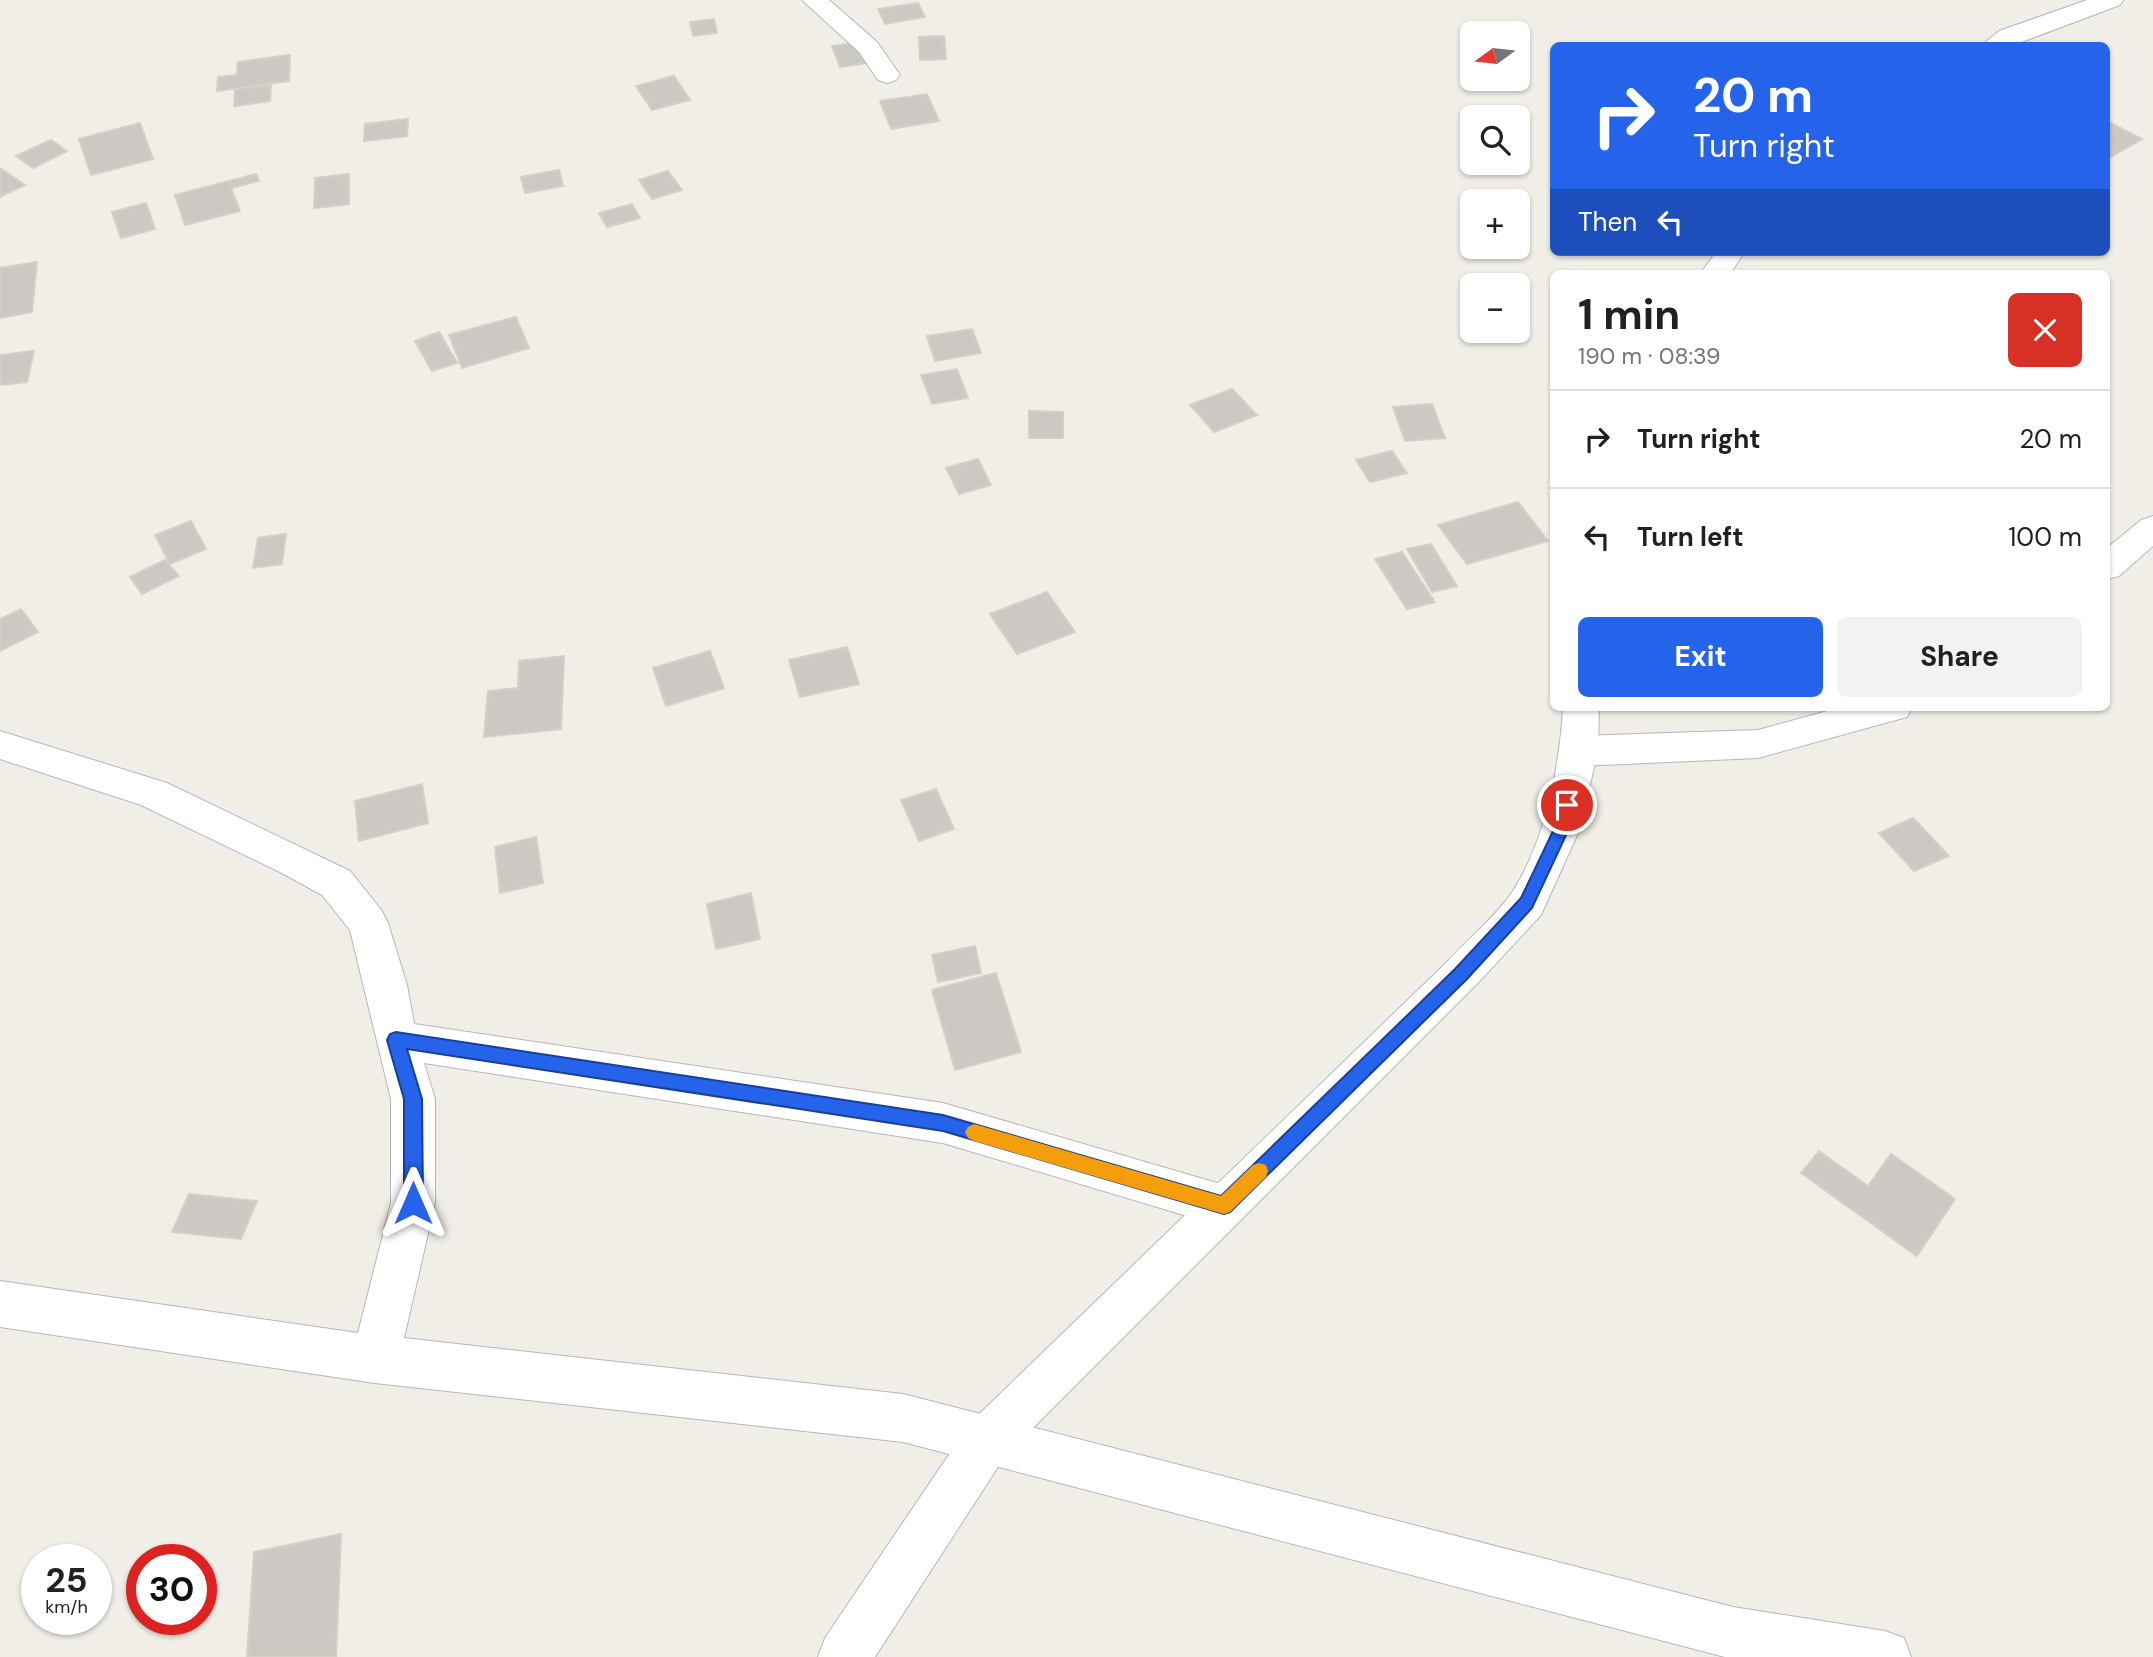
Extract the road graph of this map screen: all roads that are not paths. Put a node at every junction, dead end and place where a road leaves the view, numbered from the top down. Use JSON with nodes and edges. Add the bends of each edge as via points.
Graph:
{"nodes":[{"id":1,"x":814,"y":0,"type":"edge"},
{"id":2,"x":2111,"y":0,"type":"edge"},
{"id":3,"x":1999,"y":42,"type":"edge"},
{"id":4,"x":887,"y":75,"type":"dead end"},
{"id":5,"x":2153,"y":528,"type":"edge"},
{"id":6,"x":2110,"y":565,"type":"edge"},
{"id":7,"x":1581,"y":711,"type":"edge"},
{"id":8,"x":1879,"y":711,"type":"edge"},
{"id":9,"x":0,"y":745,"type":"edge"},
{"id":10,"x":1579,"y":751,"type":"junction"},
{"id":11,"x":396,"y":1040,"type":"junction"},
{"id":12,"x":1224,"y":1206,"type":"junction"},
{"id":13,"x":0,"y":1304,"type":"edge"},
{"id":14,"x":375,"y":1359,"type":"junction"},
{"id":15,"x":988,"y":1439,"type":"junction"},
{"id":16,"x":1805,"y":1651,"type":"edge"},
{"id":17,"x":844,"y":1657,"type":"edge"},
{"id":18,"x":1885,"y":1657,"type":"edge"}],
"edges":[{"from":1,"to":4,"type":"street","via":[[868,47]]},
{"from":2,"to":3,"type":"street"},
{"from":5,"to":6,"type":"street"},
{"from":7,"to":10,"type":"street"},
{"from":8,"to":10,"type":"street","via":[[1758,744]]},
{"from":9,"to":11,"type":"street","via":[[154,794],[336,883],[368,923]]},
{"from":10,"to":12,"type":"street","via":[[1560,831],[1527,903],[1461,974]]},
{"from":11,"to":12,"type":"street","via":[[943,1123]]},
{"from":11,"to":14,"type":"street","via":[[413,1099],[413,1203]]},
{"from":12,"to":15,"type":"street"},
{"from":13,"to":14,"type":"street"},
{"from":14,"to":15,"type":"street","via":[[903,1418]]},
{"from":15,"to":16,"type":"street"},
{"from":15,"to":17,"type":"street"},
{"from":16,"to":18,"type":"street"}]}
